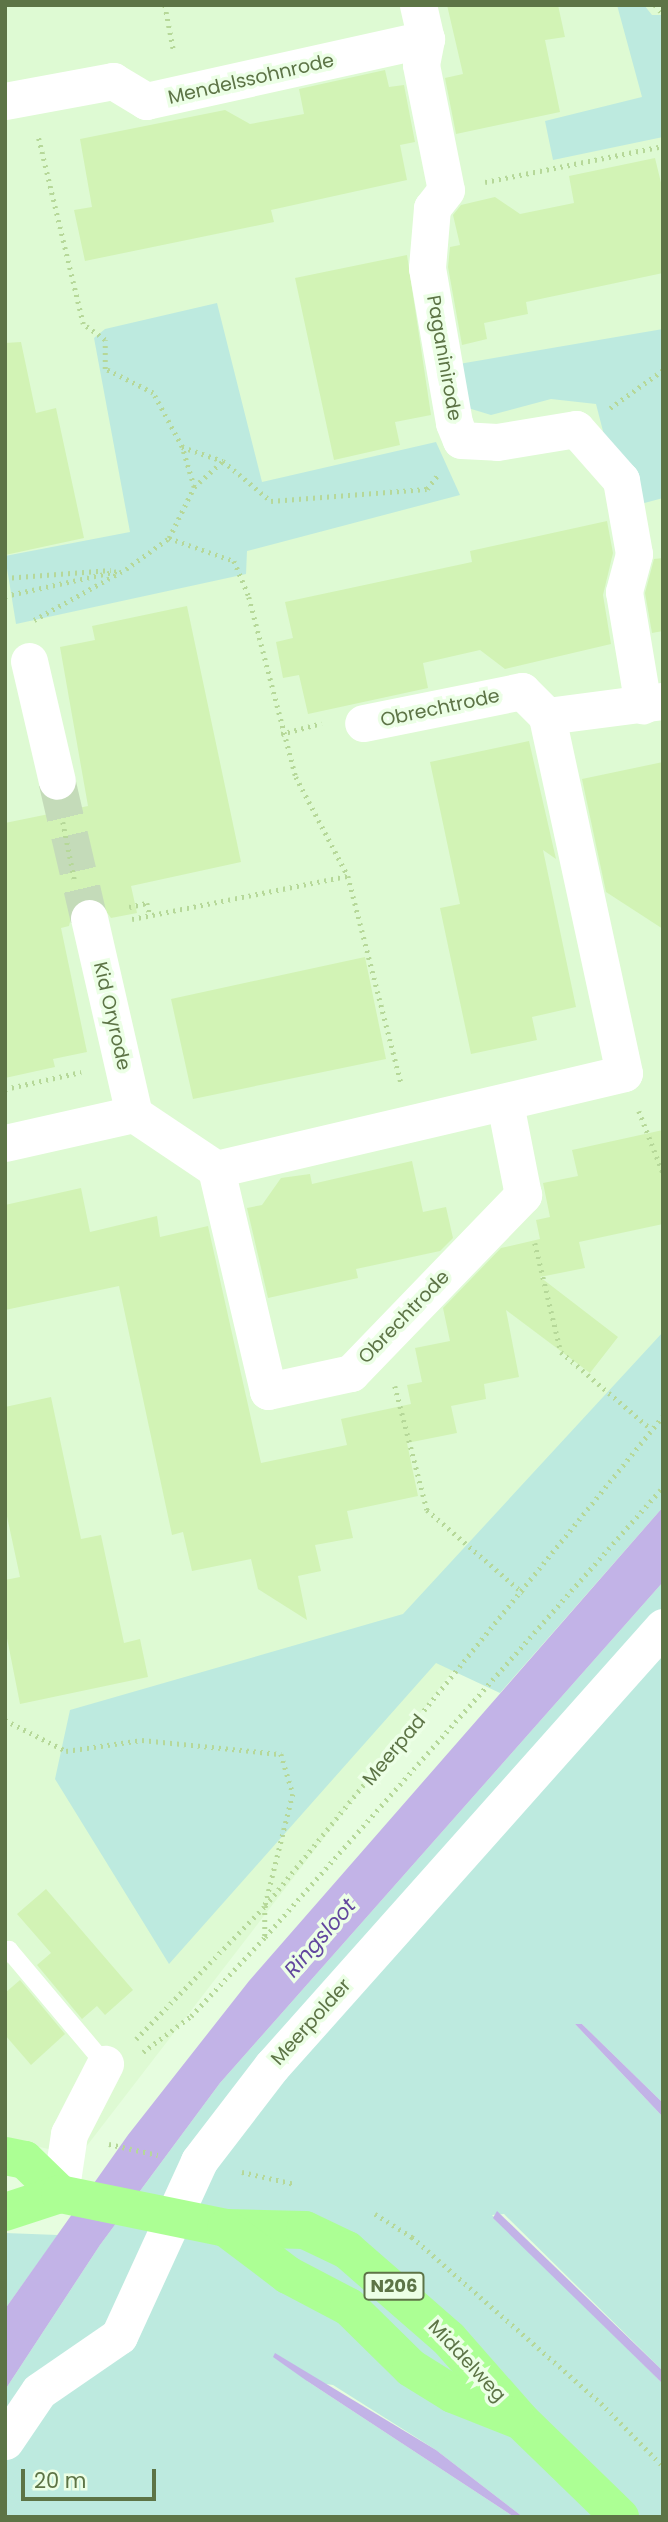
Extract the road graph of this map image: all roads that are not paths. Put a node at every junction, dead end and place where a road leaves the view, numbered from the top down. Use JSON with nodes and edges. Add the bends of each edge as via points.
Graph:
{"nodes":[{"id":1,"x":422,"y":22,"type":"edge"},
{"id":2,"x":17,"y":99,"type":"edge"},
{"id":3,"x":29,"y":661,"type":"road end"},
{"id":4,"x":653,"y":703,"type":"edge"},
{"id":5,"x":547,"y":716,"type":"junction"},
{"id":6,"x":363,"y":723,"type":"dead end"},
{"id":7,"x":57,"y":781,"type":"tunnel mouth"},
{"id":8,"x":90,"y":923,"type":"tunnel mouth"},
{"id":9,"x":505,"y":1103,"type":"junction"},
{"id":10,"x":134,"y":1114,"type":"junction"},
{"id":11,"x":5,"y":1143,"type":"edge"},
{"id":12,"x":216,"y":1169,"type":"junction"},
{"id":13,"x":663,"y":1627,"type":"edge"},
{"id":14,"x":5,"y":1954,"type":"edge"},
{"id":15,"x":118,"y":2062,"type":"joint"},
{"id":16,"x":5,"y":2156,"type":"edge"},
{"id":17,"x":67,"y":2195,"type":"junction"},
{"id":18,"x":5,"y":2212,"type":"edge"},
{"id":19,"x":175,"y":2220,"type":"junction"},
{"id":20,"x":5,"y":2441,"type":"edge"},
{"id":21,"x":620,"y":2517,"type":"edge"}],
"edges":[{"from":1,"to":2,"type":"street","name":"Mendelssohnrode","via":[[146,101],[113,81]]},
{"from":1,"to":4,"type":"street","name":"Paganinirode","via":[[421,65],[446,190],[432,208],[427,268],[461,440],[497,442],[576,429],[621,480],[634,554],[624,592]]},
{"from":3,"to":7,"type":"street"},
{"from":4,"to":5,"type":"street"},
{"from":5,"to":6,"type":"street","name":"Obrechtrode","via":[[522,691]]},
{"from":5,"to":9,"type":"street","via":[[624,1073]]},
{"from":8,"to":10,"type":"street","name":"Kid Oryrode"},
{"from":9,"to":12,"type":"street"},
{"from":9,"to":12,"type":"street","name":"Obrechtrode","via":[[523,1195],[351,1373],[268,1391]]},
{"from":10,"to":11,"type":"street"},
{"from":10,"to":12,"type":"street"},
{"from":13,"to":19,"type":"street","name":"Meerpolder","via":[[272,2066],[199,2161]]},
{"from":14,"to":15,"type":"lane","via":[[9,1950]]},
{"from":15,"to":17,"type":"street","via":[[69,2134]]},
{"from":16,"to":17,"type":"main road","via":[[25,2160]]},
{"from":17,"to":18,"type":"main road"},
{"from":17,"to":19,"type":"main road","number":"N206"},
{"from":19,"to":20,"type":"street","name":"Meerpolder","via":[[120,2336],[39,2391]]},
{"from":19,"to":21,"type":"main road","name":"Middelweg","number":"N206","via":[[226,2228],[288,2275],[349,2307],[411,2368],[453,2394],[521,2420]]}]}
